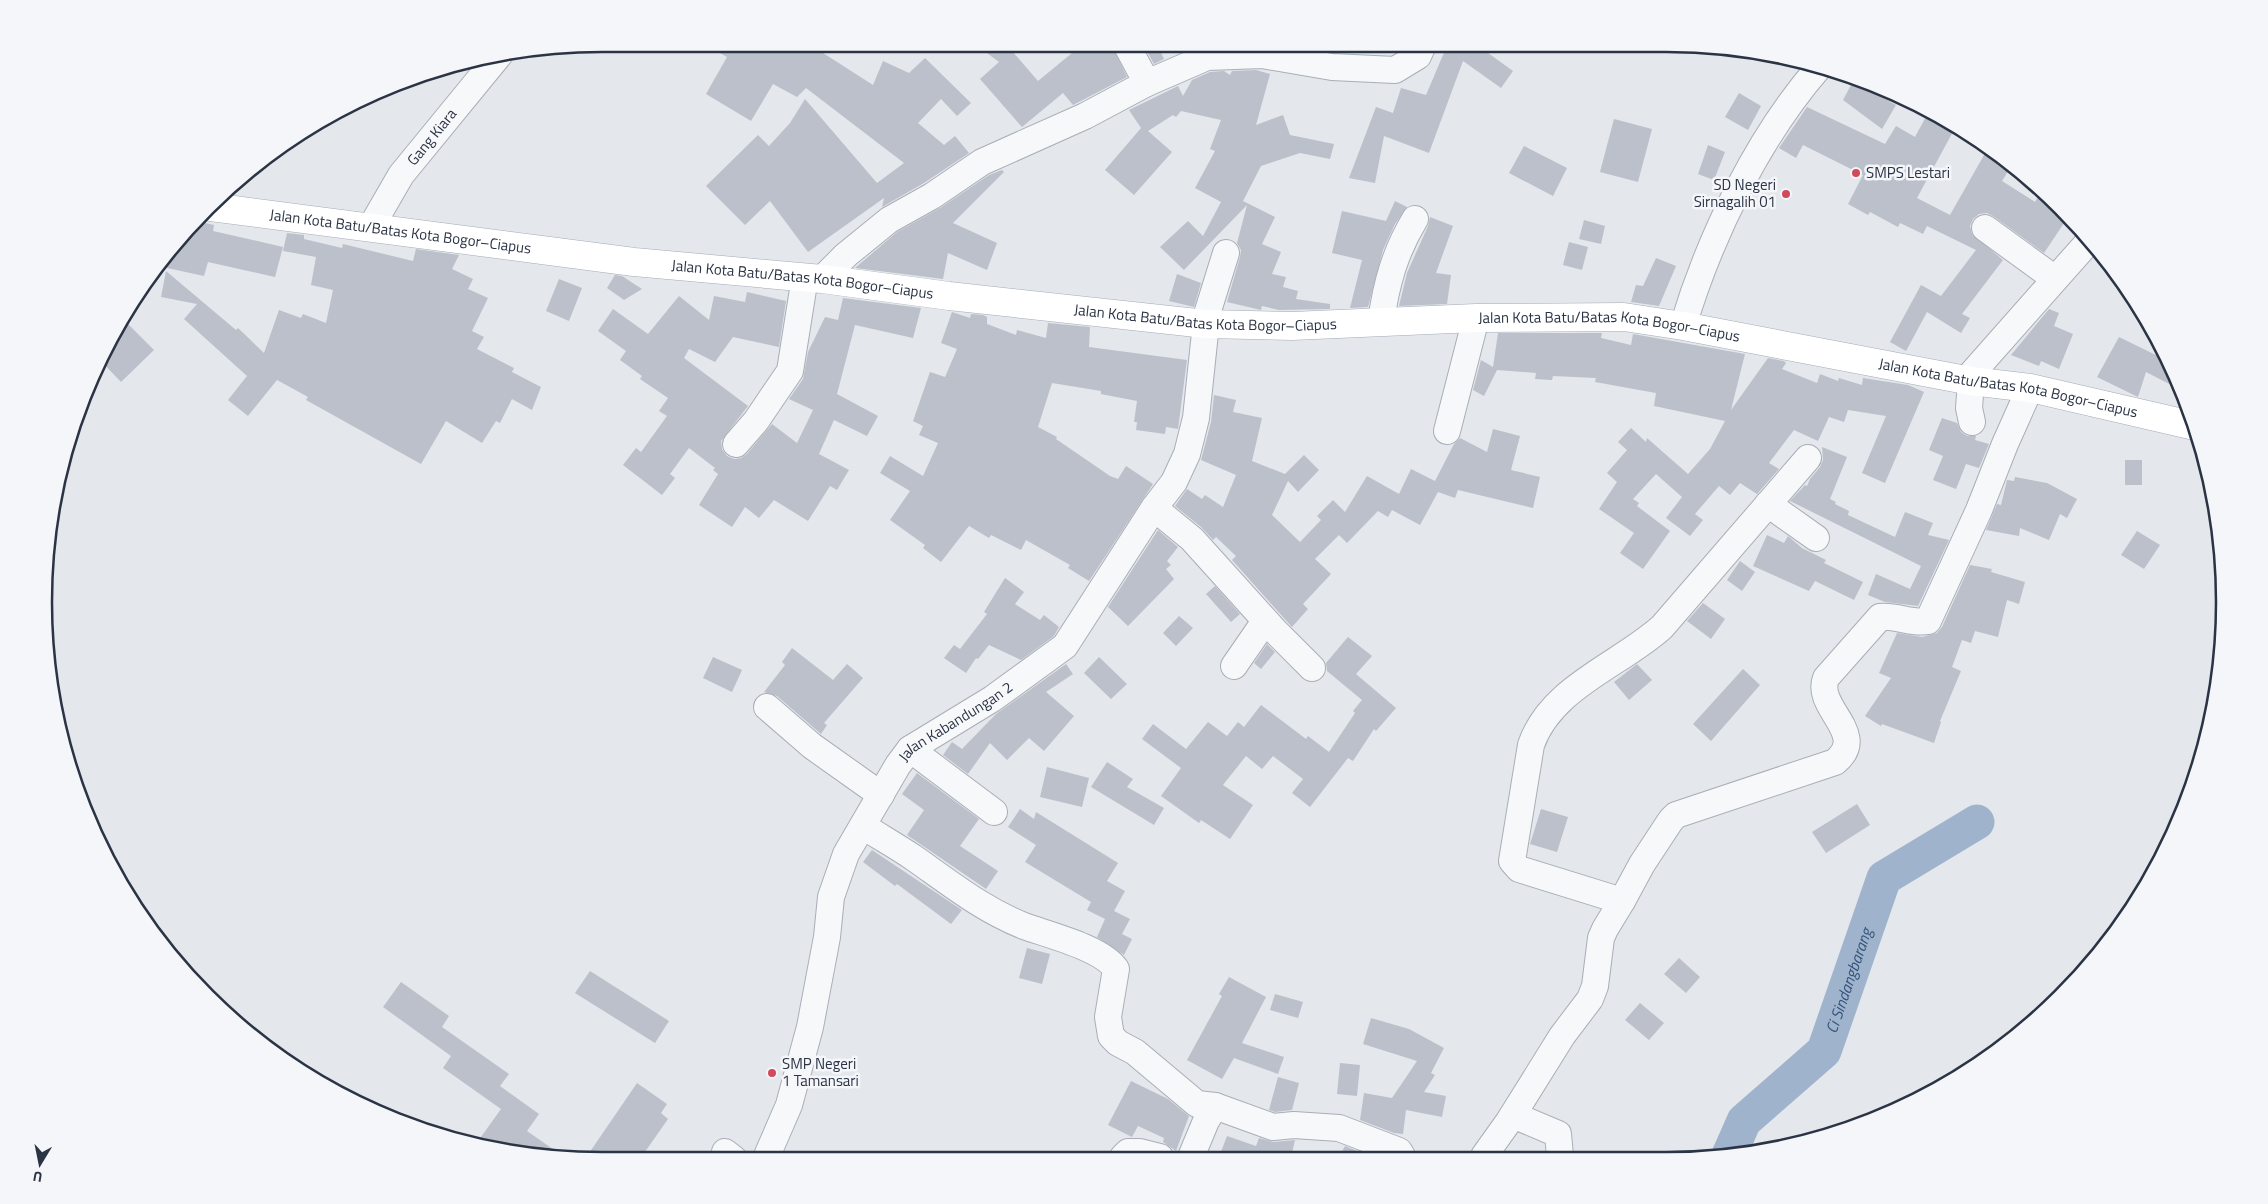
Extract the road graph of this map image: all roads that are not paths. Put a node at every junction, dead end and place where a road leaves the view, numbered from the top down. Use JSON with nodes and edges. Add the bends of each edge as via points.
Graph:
{"nodes":[{"id":1,"x":1130,"y":52,"type":"edge"},
{"id":2,"x":1420,"y":52,"type":"edge"},
{"id":3,"x":492,"y":64,"type":"edge"},
{"id":4,"x":1814,"y":73,"type":"edge"},
{"id":5,"x":1147,"y":83,"type":"junction"},
{"id":6,"x":219,"y":208,"type":"edge"},
{"id":7,"x":1415,"y":219,"type":"dead end"},
{"id":8,"x":371,"y":226,"type":"junction"},
{"id":9,"x":1985,"y":228,"type":"dead end"},
{"id":10,"x":2084,"y":246,"type":"edge"},
{"id":11,"x":1226,"y":253,"type":"dead end"},
{"id":12,"x":814,"y":278,"type":"junction"},
{"id":13,"x":2055,"y":279,"type":"junction"},
{"id":14,"x":1476,"y":318,"type":"junction"},
{"id":15,"x":1381,"y":322,"type":"junction"},
{"id":16,"x":1206,"y":324,"type":"junction"},
{"id":17,"x":1683,"y":326,"type":"junction"},
{"id":18,"x":1969,"y":381,"type":"junction"},
{"id":19,"x":2030,"y":388,"type":"junction"},
{"id":20,"x":1972,"y":422,"type":"dead end"},
{"id":21,"x":2186,"y":424,"type":"edge"},
{"id":22,"x":1447,"y":432,"type":"dead end"},
{"id":23,"x":736,"y":444,"type":"dead end"},
{"id":24,"x":1808,"y":458,"type":"dead end"},
{"id":25,"x":1768,"y":504,"type":"junction"},
{"id":26,"x":1154,"y":508,"type":"junction"},
{"id":27,"x":1816,"y":538,"type":"dead end"},
{"id":28,"x":1265,"y":620,"type":"junction"},
{"id":29,"x":1234,"y":666,"type":"dead end"},
{"id":30,"x":1312,"y":668,"type":"dead end"},
{"id":31,"x":767,"y":707,"type":"dead end"},
{"id":32,"x":910,"y":749,"type":"junction"},
{"id":33,"x":881,"y":795,"type":"junction"},
{"id":34,"x":994,"y":812,"type":"dead end"},
{"id":35,"x":863,"y":826,"type":"junction"},
{"id":36,"x":1622,"y":901,"type":"junction"},
{"id":37,"x":1216,"y":1106,"type":"junction"},
{"id":38,"x":1513,"y":1115,"type":"junction"},
{"id":39,"x":769,"y":1152,"type":"edge"},
{"id":40,"x":1193,"y":1152,"type":"edge"},
{"id":41,"x":1400,"y":1152,"type":"edge"},
{"id":42,"x":1487,"y":1152,"type":"edge"},
{"id":43,"x":1560,"y":1152,"type":"edge"}],
"edges":[{"from":1,"to":5,"type":"street"},
{"from":2,"to":5,"type":"street","via":[[1395,70],[1332,67],[1262,55],[1207,57]]},
{"from":3,"to":8,"type":"street","name":"Gang Kiara","via":[[401,175]]},
{"from":4,"to":17,"type":"street","via":[[1796,93],[1749,170],[1716,236]]},
{"from":5,"to":12,"type":"street","via":[[1085,116],[982,162],[889,220]]},
{"from":6,"to":8,"type":"main road","name":"Jalan Kota Batu/Batas Kota Bogor–Ciapus"},
{"from":7,"to":15,"type":"street","via":[[1394,258]]},
{"from":8,"to":12,"type":"main road","name":"Jalan Kota Batu/Batas Kota Bogor–Ciapus","via":[[634,262]]},
{"from":9,"to":13,"type":"street"},
{"from":10,"to":13,"type":"street"},
{"from":11,"to":16,"type":"street","name":"Jalan Kabandungan 2"},
{"from":12,"to":16,"type":"main road","name":"Jalan Kota Batu/Batas Kota Bogor–Ciapus"},
{"from":12,"to":23,"type":"street","via":[[790,371]]},
{"from":13,"to":18,"type":"street"},
{"from":14,"to":15,"type":"main road","name":"Jalan Kota Batu/Batas Kota Bogor–Ciapus"},
{"from":14,"to":17,"type":"main road","name":"Jalan Kota Batu/Batas Kota Bogor–Ciapus","via":[[1624,318]]},
{"from":14,"to":22,"type":"street"},
{"from":15,"to":16,"type":"main road","name":"Jalan Kota Batu/Batas Kota Bogor–Ciapus","via":[[1292,326]]},
{"from":16,"to":26,"type":"street","name":"Jalan Kabandungan 2","via":[[1196,418],[1187,454],[1174,482]]},
{"from":17,"to":18,"type":"main road","name":"Jalan Kota Batu/Batas Kota Bogor–Ciapus"},
{"from":18,"to":19,"type":"main road","name":"Jalan Kota Batu/Batas Kota Bogor–Ciapus"},
{"from":18,"to":20,"type":"street"},
{"from":19,"to":21,"type":"main road","name":"Jalan Kota Batu/Batas Kota Bogor–Ciapus"},
{"from":19,"to":36,"type":"street","via":[[1928,621],[1880,618],[1826,678],[1824,694],[1847,735],[1841,757],[1835,762],[1676,815],[1642,864]]},
{"from":24,"to":25,"type":"street"},
{"from":25,"to":27,"type":"street"},
{"from":25,"to":36,"type":"street","via":[[1662,627],[1564,697],[1534,735],[1512,861],[1519,869]]},
{"from":26,"to":28,"type":"street","via":[[1192,539]]},
{"from":26,"to":32,"type":"street","name":"Jalan Kabandungan 2","via":[[1065,646],[992,699]]},
{"from":28,"to":29,"type":"street"},
{"from":28,"to":30,"type":"street"},
{"from":31,"to":33,"type":"street","via":[[812,746]]},
{"from":32,"to":33,"type":"street","name":"Jalan Kabandungan 2"},
{"from":32,"to":34,"type":"street"},
{"from":33,"to":35,"type":"street","name":"Jalan Kabandungan 2"},
{"from":35,"to":37,"type":"street","via":[[978,904],[1112,963],[1116,969],[1108,1017],[1111,1036],[1197,1104]]},
{"from":35,"to":39,"type":"street","name":"Jalan Kabandungan 2","via":[[846,854],[831,897],[810,1026],[789,1105]]},
{"from":36,"to":38,"type":"street","via":[[1601,938],[1595,986],[1590,999],[1562,1036]]},
{"from":37,"to":40,"type":"street"},
{"from":37,"to":41,"type":"street","via":[[1273,1127],[1339,1128]]},
{"from":38,"to":42,"type":"street"},
{"from":38,"to":43,"type":"street","via":[[1558,1134]]}]}
